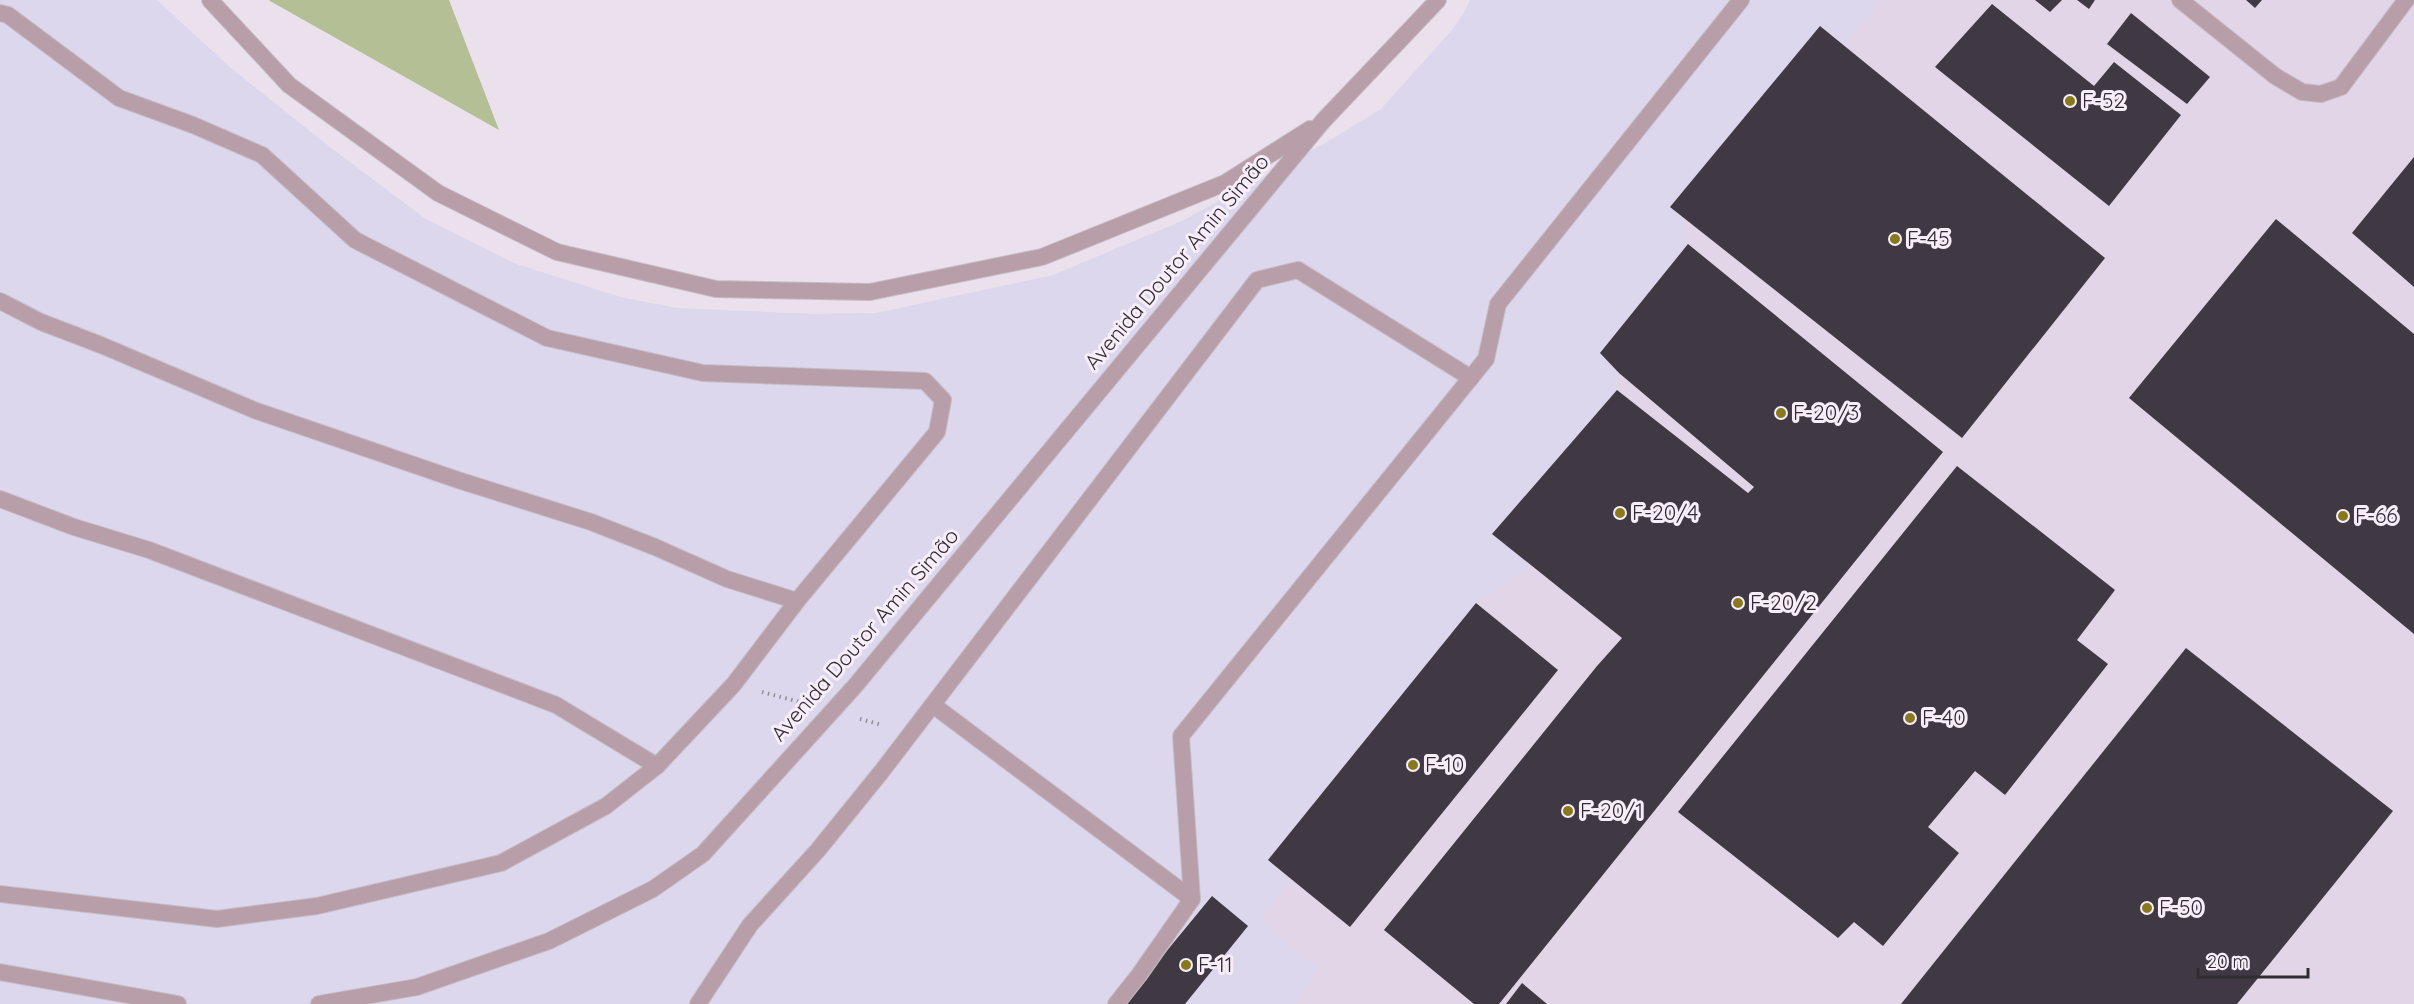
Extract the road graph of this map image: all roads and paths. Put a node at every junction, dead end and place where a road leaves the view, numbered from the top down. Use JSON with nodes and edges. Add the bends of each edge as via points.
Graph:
{"nodes":[{"id":1,"x":210,"y":0,"type":"edge"},
{"id":2,"x":1438,"y":0,"type":"edge"},
{"id":3,"x":1741,"y":0,"type":"edge"},
{"id":4,"x":2180,"y":0,"type":"edge"},
{"id":5,"x":2406,"y":0,"type":"edge"},
{"id":6,"x":0,"y":13,"type":"edge"},
{"id":7,"x":1323,"y":121,"type":"junction"},
{"id":8,"x":0,"y":301,"type":"edge"},
{"id":9,"x":1471,"y":378,"type":"junction"},
{"id":10,"x":0,"y":499,"type":"edge"},
{"id":11,"x":797,"y":601,"type":"junction"},
{"id":12,"x":933,"y":705,"type":"junction"},
{"id":13,"x":657,"y":766,"type":"junction"},
{"id":14,"x":0,"y":894,"type":"edge"},
{"id":15,"x":1192,"y":899,"type":"junction"},
{"id":16,"x":0,"y":972,"type":"edge"},
{"id":17,"x":151,"y":1002,"type":"edge"},
{"id":18,"x":178,"y":1004,"type":"edge"},
{"id":19,"x":319,"y":1004,"type":"edge"},
{"id":20,"x":698,"y":1004,"type":"edge"},
{"id":21,"x":1116,"y":1004,"type":"edge"}],
"edges":[{"from":1,"to":7,"type":"street","name":"Avenida Doutor Amin Simão","via":[[289,85],[438,193],[557,252],[716,289],[870,292],[1042,257],[1225,183]]},
{"from":2,"to":7,"type":"street","name":"Avenida Doutor Amin Simão"},
{"from":3,"to":9,"type":"street","via":[[1498,304],[1486,359]]},
{"from":4,"to":5,"type":"street","via":[[2275,76],[2302,92],[2321,94],[2341,87]]},
{"from":6,"to":11,"type":"street","via":[[55,48],[119,98],[262,155],[356,240],[547,338],[703,373],[925,381],[942,400],[937,432]]},
{"from":7,"to":19,"type":"street","name":"Avenida Doutor Amin Simão","via":[[855,686],[703,854],[652,889],[549,941],[417,987]]},
{"from":8,"to":11,"type":"street","via":[[41,322],[254,410],[591,522],[728,579]]},
{"from":9,"to":12,"type":"street","via":[[1298,270],[1257,280]]},
{"from":9,"to":15,"type":"street","via":[[1181,736]]},
{"from":10,"to":13,"type":"street","via":[[149,550],[556,705]]},
{"from":11,"to":13,"type":"street","via":[[734,684]]},
{"from":12,"to":15,"type":"street"},
{"from":12,"to":20,"type":"street","via":[[819,850],[750,925]]},
{"from":13,"to":14,"type":"street","via":[[606,806],[501,863],[317,906],[217,919]]},
{"from":15,"to":21,"type":"street"},
{"from":16,"to":17,"type":"street"},
{"from":17,"to":18,"type":"street"}]}
